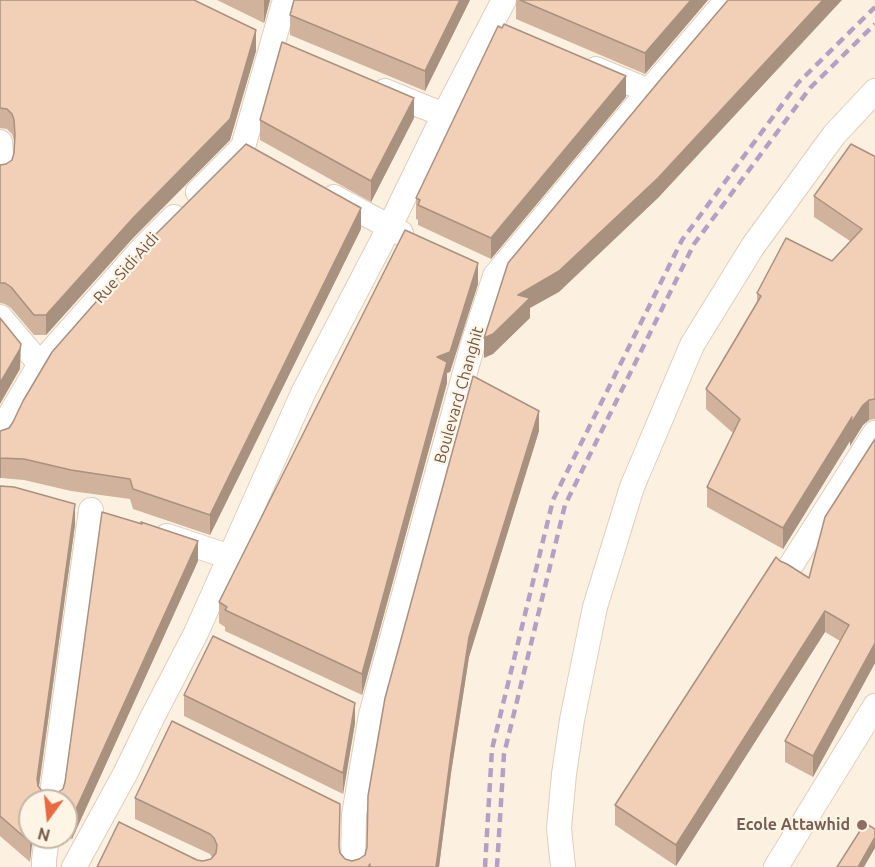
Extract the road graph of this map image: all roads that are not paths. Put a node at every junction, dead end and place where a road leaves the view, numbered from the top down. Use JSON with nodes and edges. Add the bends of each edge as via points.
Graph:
{"nodes":[{"id":1,"x":285,"y":0,"type":"edge"},
{"id":2,"x":504,"y":0,"type":"edge"},
{"id":3,"x":727,"y":0,"type":"edge"},
{"id":4,"x":575,"y":60,"type":"edge"},
{"id":5,"x":369,"y":84,"type":"edge"},
{"id":6,"x":649,"y":91,"type":"junction"},
{"id":7,"x":875,"y":91,"type":"edge"},
{"id":8,"x":444,"y":115,"type":"junction"},
{"id":9,"x":0,"y":142,"type":"edge"},
{"id":10,"x":0,"y":172,"type":"edge"},
{"id":11,"x":316,"y":187,"type":"edge"},
{"id":12,"x":389,"y":228,"type":"junction"},
{"id":13,"x":421,"y":242,"type":"edge"},
{"id":14,"x":0,"y":317,"type":"edge"},
{"id":15,"x":40,"y":364,"type":"junction"},
{"id":16,"x":875,"y":433,"type":"edge"},
{"id":17,"x":0,"y":437,"type":"edge"},
{"id":18,"x":91,"y":510,"type":"dead end"},
{"id":19,"x":145,"y":528,"type":"edge"},
{"id":20,"x":230,"y":557,"type":"junction"},
{"id":21,"x":788,"y":570,"type":"edge"},
{"id":22,"x":875,"y":706,"type":"edge"},
{"id":23,"x":53,"y":789,"type":"edge"},
{"id":24,"x":45,"y":849,"type":"edge"},
{"id":25,"x":44,"y":867,"type":"edge"},
{"id":26,"x":74,"y":867,"type":"edge"},
{"id":27,"x":353,"y":867,"type":"edge"},
{"id":28,"x":563,"y":867,"type":"edge"},
{"id":29,"x":776,"y":867,"type":"edge"}],
"edges":[{"from":1,"to":15,"type":"street","name":"Rue Sidi Aidi","via":[[253,153],[143,248]]},
{"from":2,"to":8,"type":"street","via":[[502,29]]},
{"from":3,"to":6,"type":"street","name":"Boulevard Changhit"},
{"from":4,"to":6,"type":"street"},
{"from":5,"to":8,"type":"street"},
{"from":6,"to":27,"type":"street","name":"Boulevard Changhit","via":[[485,271],[466,369],[361,711],[343,809]]},
{"from":7,"to":28,"type":"street","via":[[842,140],[753,246],[692,345],[632,487],[595,607],[572,720],[559,828]]},
{"from":8,"to":12,"type":"street"},
{"from":9,"to":10,"type":"street"},
{"from":11,"to":12,"type":"street"},
{"from":12,"to":13,"type":"street"},
{"from":12,"to":20,"type":"street","via":[[304,391]]},
{"from":14,"to":15,"type":"street"},
{"from":15,"to":17,"type":"street","name":"Rue Sidi Aidi"},
{"from":16,"to":21,"type":"street"},
{"from":18,"to":23,"type":"street"},
{"from":19,"to":20,"type":"street"},
{"from":20,"to":26,"type":"street","via":[[207,638],[164,721],[125,774],[112,823]]},
{"from":22,"to":29,"type":"street"},
{"from":24,"to":25,"type":"street"}]}
